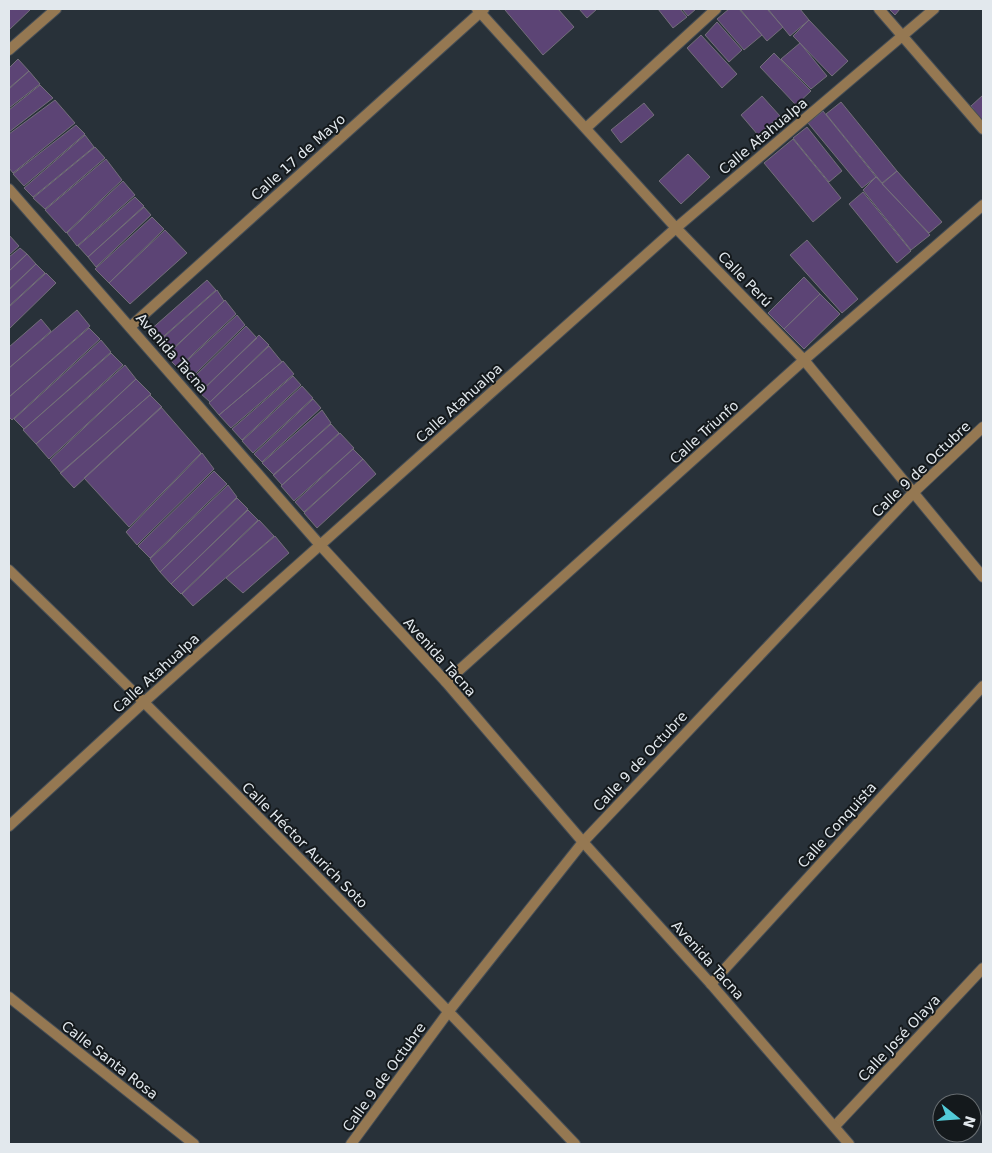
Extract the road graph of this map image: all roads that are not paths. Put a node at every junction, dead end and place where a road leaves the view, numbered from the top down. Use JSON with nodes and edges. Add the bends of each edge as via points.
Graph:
{"nodes":[{"id":1,"x":56,"y":9,"type":"edge"},
{"id":2,"x":716,"y":9,"type":"edge"},
{"id":3,"x":879,"y":9,"type":"edge"},
{"id":4,"x":934,"y":9,"type":"edge"},
{"id":5,"x":481,"y":10,"type":"edge"},
{"id":6,"x":902,"y":36,"type":"junction"},
{"id":7,"x":9,"y":50,"type":"edge"},
{"id":8,"x":586,"y":128,"type":"junction"},
{"id":9,"x":983,"y":129,"type":"edge"},
{"id":10,"x":9,"y":189,"type":"edge"},
{"id":11,"x":983,"y":205,"type":"edge"},
{"id":12,"x":676,"y":228,"type":"junction"},
{"id":13,"x":130,"y":327,"type":"junction"},
{"id":14,"x":804,"y":360,"type":"junction"},
{"id":15,"x":983,"y":427,"type":"edge"},
{"id":16,"x":914,"y":492,"type":"junction"},
{"id":17,"x":320,"y":545,"type":"junction"},
{"id":18,"x":9,"y":570,"type":"edge"},
{"id":19,"x":983,"y":576,"type":"edge"},
{"id":20,"x":446,"y":682,"type":"junction"},
{"id":21,"x":983,"y":686,"type":"edge"},
{"id":22,"x":144,"y":702,"type":"junction"},
{"id":23,"x":9,"y":826,"type":"edge"},
{"id":24,"x":583,"y":842,"type":"junction"},
{"id":25,"x":983,"y":968,"type":"edge"},
{"id":26,"x":711,"y":984,"type":"junction"},
{"id":27,"x":9,"y":997,"type":"edge"},
{"id":28,"x":449,"y":1012,"type":"junction"},
{"id":29,"x":835,"y":1126,"type":"junction"},
{"id":30,"x":194,"y":1144,"type":"edge"},
{"id":31,"x":351,"y":1144,"type":"edge"},
{"id":32,"x":575,"y":1144,"type":"edge"},
{"id":33,"x":849,"y":1144,"type":"edge"}],
"edges":[{"from":1,"to":7,"type":"street"},
{"from":2,"to":8,"type":"street"},
{"from":3,"to":6,"type":"street"},
{"from":4,"to":6,"type":"street","name":"Calle Atahualpa"},
{"from":5,"to":8,"type":"street","name":"Calle Perú"},
{"from":5,"to":13,"type":"street","name":"Calle 17 de Mayo"},
{"from":6,"to":9,"type":"street"},
{"from":6,"to":12,"type":"street","name":"Calle Atahualpa"},
{"from":8,"to":12,"type":"street","name":"Calle Perú"},
{"from":10,"to":13,"type":"street","name":"Avenida Tacna"},
{"from":11,"to":14,"type":"street","name":"Calle Triunfo"},
{"from":12,"to":14,"type":"street","name":"Calle Perú"},
{"from":12,"to":17,"type":"street","name":"Calle Atahualpa"},
{"from":13,"to":17,"type":"street","name":"Avenida Tacna"},
{"from":14,"to":16,"type":"street","name":"Calle Perú"},
{"from":14,"to":20,"type":"street","name":"Calle Triunfo"},
{"from":15,"to":16,"type":"street","name":"Calle 9 de Octubre"},
{"from":16,"to":19,"type":"street","name":"Calle Perú"},
{"from":16,"to":24,"type":"street","name":"Calle 9 de Octubre"},
{"from":17,"to":20,"type":"street","name":"Avenida Tacna"},
{"from":17,"to":22,"type":"street","name":"Calle Atahualpa"},
{"from":18,"to":22,"type":"street","name":"Calle Héctor Aurich Soto"},
{"from":20,"to":24,"type":"street","name":"Avenida Tacna"},
{"from":21,"to":26,"type":"street","name":"Calle Conquista"},
{"from":22,"to":23,"type":"street","name":"Calle Atahualpa"},
{"from":22,"to":28,"type":"street","name":"Calle Héctor Aurich Soto"},
{"from":24,"to":26,"type":"street","name":"Avenida Tacna"},
{"from":24,"to":28,"type":"street","name":"Calle 9 de Octubre"},
{"from":25,"to":29,"type":"street","name":"Calle José Olaya"},
{"from":26,"to":29,"type":"street","name":"Avenida Tacna"},
{"from":27,"to":30,"type":"street","name":"Calle Santa Rosa"},
{"from":28,"to":31,"type":"street","name":"Calle 9 de Octubre"},
{"from":28,"to":32,"type":"street","name":"Calle Héctor Aurich Soto"},
{"from":29,"to":33,"type":"street","name":"Avenida Tacna"}]}
